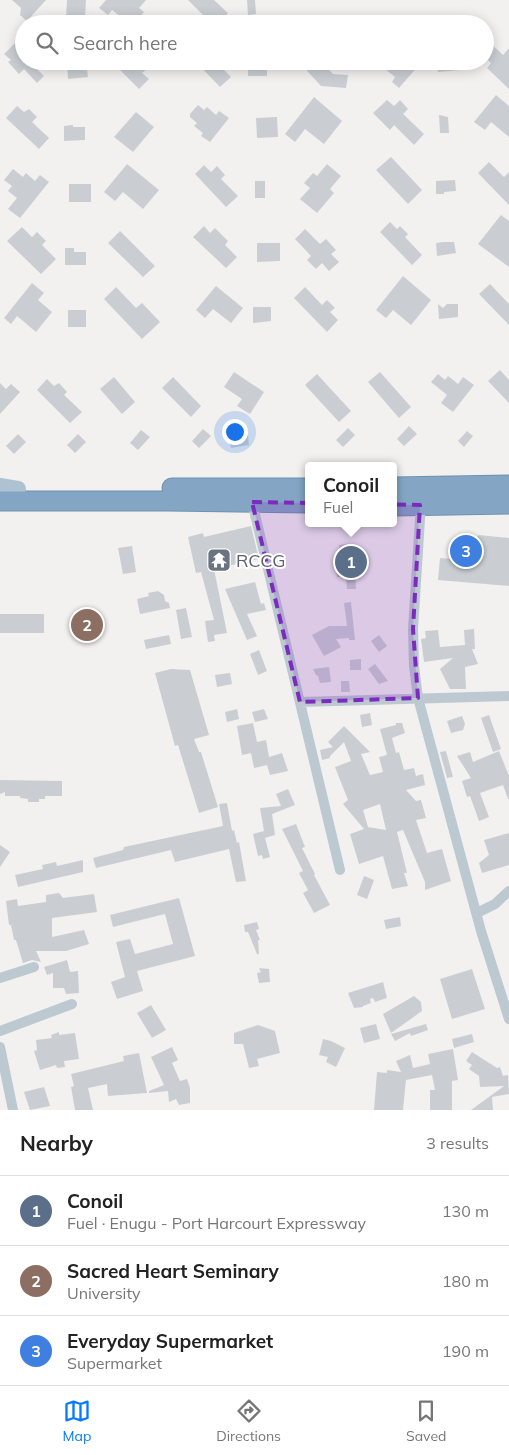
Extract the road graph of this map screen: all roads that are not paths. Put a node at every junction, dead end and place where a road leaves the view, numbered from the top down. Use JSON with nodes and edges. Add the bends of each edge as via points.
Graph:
{"nodes":[{"id":1,"x":424,"y":486,"type":"junction"},
{"id":2,"x":509,"y":486,"type":"edge"},
{"id":3,"x":397,"y":487,"type":"edge"},
{"id":4,"x":6,"y":488,"type":"edge"},
{"id":5,"x":305,"y":488,"type":"edge"},
{"id":6,"x":0,"y":501,"type":"edge"},
{"id":7,"x":252,"y":502,"type":"junction"},
{"id":8,"x":305,"y":503,"type":"edge"},
{"id":9,"x":509,"y":504,"type":"edge"},
{"id":10,"x":420,"y":505,"type":"junction"},
{"id":11,"x":397,"y":506,"type":"edge"},
{"id":12,"x":509,"y":696,"type":"edge"},
{"id":13,"x":418,"y":698,"type":"junction"},
{"id":14,"x":300,"y":702,"type":"junction"},
{"id":15,"x":340,"y":870,"type":"dead end"},
{"id":16,"x":509,"y":891,"type":"edge"},
{"id":17,"x":477,"y":913,"type":"junction"},
{"id":18,"x":34,"y":966,"type":"dead end"},
{"id":19,"x":0,"y":978,"type":"edge"},
{"id":20,"x":72,"y":1004,"type":"dead end"},
{"id":21,"x":509,"y":1016,"type":"edge"},
{"id":22,"x":0,"y":1031,"type":"edge"},
{"id":23,"x":0,"y":1047,"type":"edge"},
{"id":24,"x":13,"y":1110,"type":"edge"}],
"edges":[{"from":1,"to":2,"type":"highway"},
{"from":1,"to":3,"type":"highway"},
{"from":1,"to":10,"type":"street"},
{"from":4,"to":5,"type":"highway"},
{"from":6,"to":7,"type":"highway"},
{"from":7,"to":8,"type":"highway"},
{"from":7,"to":14,"type":"street"},
{"from":9,"to":10,"type":"highway"},
{"from":10,"to":11,"type":"highway"},
{"from":10,"to":13,"type":"street","via":[[413,637]]},
{"from":12,"to":13,"type":"street"},
{"from":13,"to":14,"type":"street"},
{"from":13,"to":17,"type":"street"},
{"from":14,"to":15,"type":"street"},
{"from":16,"to":17,"type":"street","via":[[495,904]]},
{"from":17,"to":21,"type":"street"},
{"from":18,"to":19,"type":"street"},
{"from":20,"to":22,"type":"street"},
{"from":23,"to":24,"type":"street"}]}
